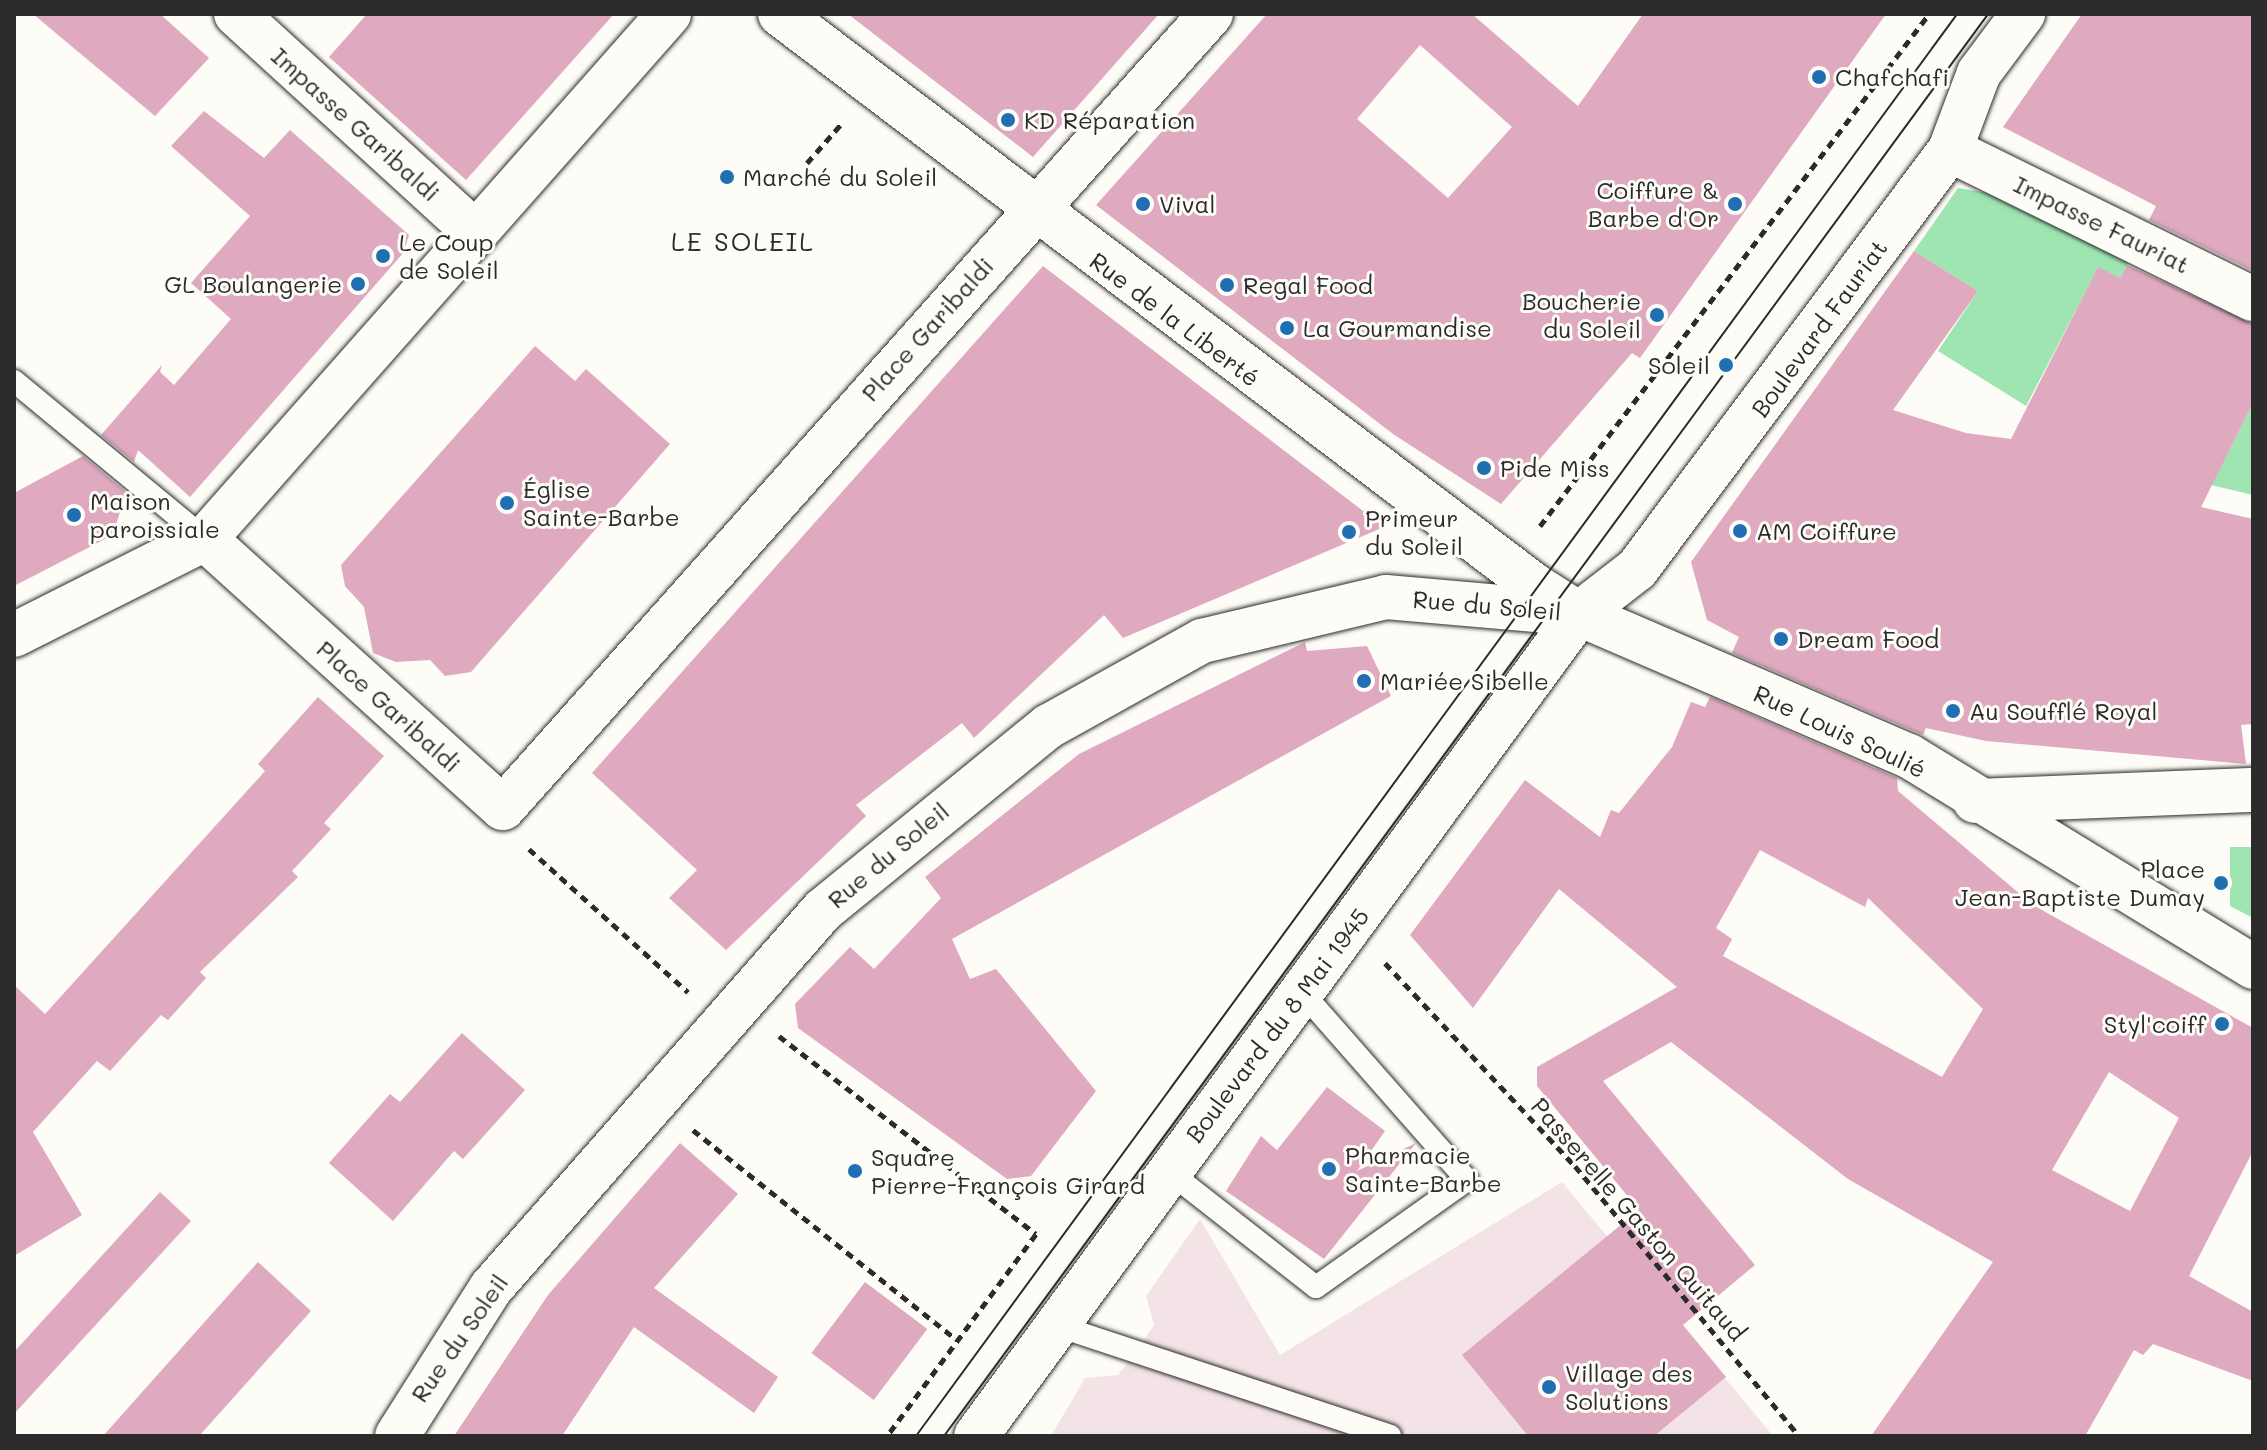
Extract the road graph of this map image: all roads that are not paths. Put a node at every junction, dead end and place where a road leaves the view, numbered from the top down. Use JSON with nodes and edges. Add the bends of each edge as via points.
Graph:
{"nodes":[{"id":1,"x":236,"y":14,"type":"edge"},
{"id":2,"x":669,"y":14,"type":"edge"},
{"id":3,"x":780,"y":14,"type":"edge"},
{"id":4,"x":1211,"y":14,"type":"edge"},
{"id":5,"x":2023,"y":14,"type":"edge"},
{"id":6,"x":1950,"y":150,"type":"junction"},
{"id":7,"x":1032,"y":211,"type":"junction"},
{"id":8,"x":476,"y":233,"type":"junction"},
{"id":9,"x":2253,"y":299,"type":"edge"},
{"id":10,"x":14,"y":381,"type":"edge"},
{"id":11,"x":205,"y":539,"type":"junction"},
{"id":12,"x":1579,"y":614,"type":"junction"},
{"id":13,"x":14,"y":635,"type":"edge"},
{"id":14,"x":2253,"y":790,"type":"edge"},
{"id":15,"x":1975,"y":801,"type":"junction"},
{"id":16,"x":2253,"y":967,"type":"edge"},
{"id":17,"x":1302,"y":992,"type":"junction"},
{"id":18,"x":1168,"y":1171,"type":"junction"},
{"id":19,"x":1055,"y":1325,"type":"junction"},
{"id":20,"x":397,"y":1436,"type":"edge"},
{"id":21,"x":976,"y":1436,"type":"edge"},
{"id":22,"x":1390,"y":1436,"type":"edge"}],
"edges":[{"from":1,"to":8,"type":"street","name":"Impasse Garibaldi"},
{"from":2,"to":8,"type":"street"},
{"from":3,"to":7,"type":"street","name":"Rue de la Liberté"},
{"from":4,"to":7,"type":"street","name":"Place Garibaldi"},
{"from":5,"to":6,"type":"street","name":"Boulevard Fauriat","via":[[1979,73]]},
{"from":6,"to":9,"type":"street","name":"Impasse Fauriat"},
{"from":6,"to":12,"type":"street","name":"Boulevard Fauriat","via":[[1666,536]]},
{"from":7,"to":11,"type":"street","name":"Place Garibaldi","via":[[503,808]]},
{"from":7,"to":12,"type":"street","name":"Rue de la Liberté","via":[[1508,567]]},
{"from":8,"to":11,"type":"street"},
{"from":10,"to":11,"type":"lane"},
{"from":11,"to":13,"type":"street"},
{"from":12,"to":15,"type":"street","name":"Rue Louis Soulié","via":[[1909,756]]},
{"from":12,"to":17,"type":"street","name":"Boulevard du 8 Mai 1945"},
{"from":12,"to":20,"type":"street","name":"Rue du Soleil","via":[[1386,597],[1202,641],[1037,735],[823,910],[491,1288]]},
{"from":14,"to":15,"type":"street"},
{"from":15,"to":16,"type":"street","name":"Rue Louis Soulié"},
{"from":17,"to":18,"type":"street","name":"Boulevard du 8 Mai 1945"},
{"from":17,"to":18,"type":"lane","via":[[1467,1180],[1316,1287]]},
{"from":18,"to":19,"type":"street","name":"Boulevard du 8 Mai 1945"},
{"from":19,"to":21,"type":"street","name":"Boulevard du 8 Mai 1945"},
{"from":19,"to":22,"type":"lane"}]}
